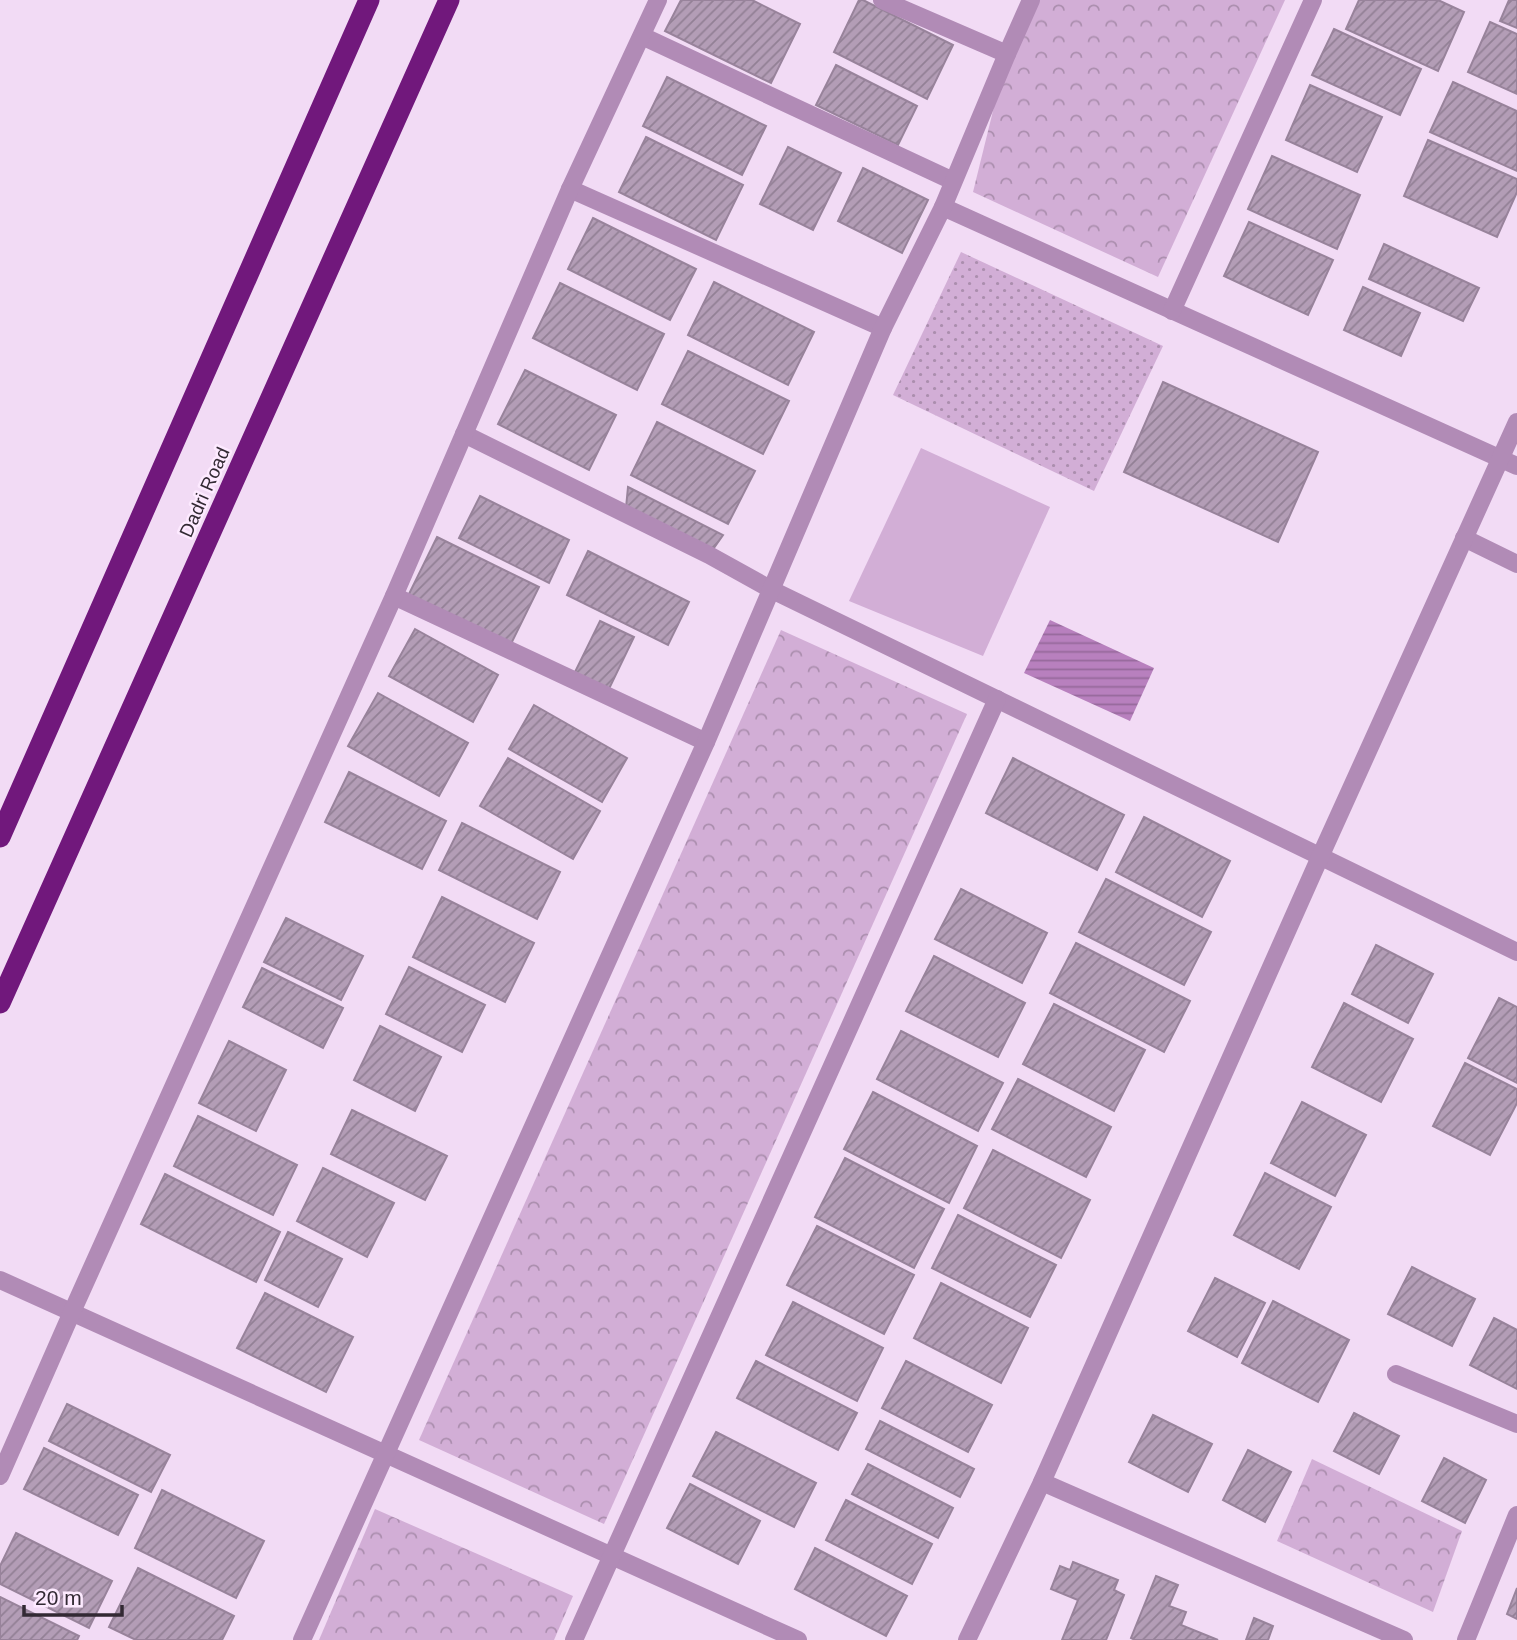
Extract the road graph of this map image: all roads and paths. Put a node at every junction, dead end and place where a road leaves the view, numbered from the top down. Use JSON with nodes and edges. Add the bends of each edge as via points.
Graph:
{"nodes":[{"id":1,"x":369,"y":0,"type":"edge"},
{"id":2,"x":449,"y":0,"type":"edge"},
{"id":3,"x":658,"y":0,"type":"edge"},
{"id":4,"x":882,"y":0,"type":"edge"},
{"id":5,"x":1031,"y":0,"type":"edge"},
{"id":6,"x":1313,"y":0,"type":"edge"},
{"id":7,"x":642,"y":36,"type":"junction"},
{"id":8,"x":1007,"y":54,"type":"junction"},
{"id":9,"x":953,"y":181,"type":"junction"},
{"id":10,"x":570,"y":189,"type":"junction"},
{"id":11,"x":943,"y":207,"type":"junction"},
{"id":12,"x":1172,"y":311,"type":"junction"},
{"id":13,"x":883,"y":328,"type":"junction"},
{"id":14,"x":1517,"y":422,"type":"edge"},
{"id":15,"x":464,"y":434,"type":"junction"},
{"id":16,"x":1509,"y":462,"type":"edge"},
{"id":17,"x":1464,"y":538,"type":"junction"},
{"id":18,"x":1517,"y":564,"type":"edge"},
{"id":19,"x":772,"y":590,"type":"junction"},
{"id":20,"x":394,"y":596,"type":"junction"},
{"id":21,"x":997,"y":699,"type":"junction"},
{"id":22,"x":706,"y":742,"type":"junction"},
{"id":23,"x":0,"y":837,"type":"edge"},
{"id":24,"x":1320,"y":857,"type":"junction"},
{"id":25,"x":1517,"y":953,"type":"edge"},
{"id":26,"x":0,"y":1003,"type":"edge"},
{"id":27,"x":0,"y":1280,"type":"edge"},
{"id":28,"x":72,"y":1312,"type":"junction"},
{"id":29,"x":1396,"y":1374,"type":"dead end"},
{"id":30,"x":1517,"y":1424,"type":"edge"},
{"id":31,"x":386,"y":1454,"type":"junction"},
{"id":32,"x":0,"y":1476,"type":"edge"},
{"id":33,"x":1042,"y":1482,"type":"junction"},
{"id":34,"x":1517,"y":1515,"type":"edge"},
{"id":35,"x":612,"y":1556,"type":"junction"},
{"id":36,"x":302,"y":1640,"type":"edge"},
{"id":37,"x":574,"y":1640,"type":"edge"},
{"id":38,"x":798,"y":1640,"type":"edge"},
{"id":39,"x":967,"y":1640,"type":"edge"},
{"id":40,"x":1404,"y":1640,"type":"edge"},
{"id":41,"x":1466,"y":1640,"type":"edge"}],
"edges":[{"from":1,"to":23,"type":"highway"},
{"from":2,"to":26,"type":"highway","name":"Dadri Road"},
{"from":3,"to":7,"type":"street"},
{"from":4,"to":8,"type":"street"},
{"from":5,"to":8,"type":"street"},
{"from":6,"to":12,"type":"street"},
{"from":7,"to":9,"type":"street"},
{"from":7,"to":10,"type":"street"},
{"from":8,"to":9,"type":"street"},
{"from":9,"to":11,"type":"street"},
{"from":10,"to":13,"type":"street"},
{"from":10,"to":15,"type":"street"},
{"from":11,"to":12,"type":"street"},
{"from":11,"to":13,"type":"street"},
{"from":12,"to":16,"type":"street"},
{"from":13,"to":19,"type":"street"},
{"from":14,"to":16,"type":"street"},
{"from":15,"to":19,"type":"street"},
{"from":15,"to":20,"type":"street"},
{"from":16,"to":17,"type":"street"},
{"from":17,"to":18,"type":"street"},
{"from":17,"to":24,"type":"street"},
{"from":19,"to":21,"type":"street"},
{"from":19,"to":22,"type":"street"},
{"from":20,"to":22,"type":"street"},
{"from":20,"to":28,"type":"street"},
{"from":21,"to":24,"type":"street"},
{"from":21,"to":35,"type":"street"},
{"from":22,"to":31,"type":"street"},
{"from":24,"to":25,"type":"street"},
{"from":24,"to":33,"type":"street"},
{"from":27,"to":28,"type":"street"},
{"from":28,"to":31,"type":"street"},
{"from":28,"to":32,"type":"street"},
{"from":29,"to":30,"type":"street"},
{"from":31,"to":35,"type":"street"},
{"from":31,"to":36,"type":"street"},
{"from":33,"to":39,"type":"street"},
{"from":33,"to":40,"type":"street"},
{"from":34,"to":41,"type":"street"},
{"from":35,"to":37,"type":"street"},
{"from":35,"to":38,"type":"street"}]}
